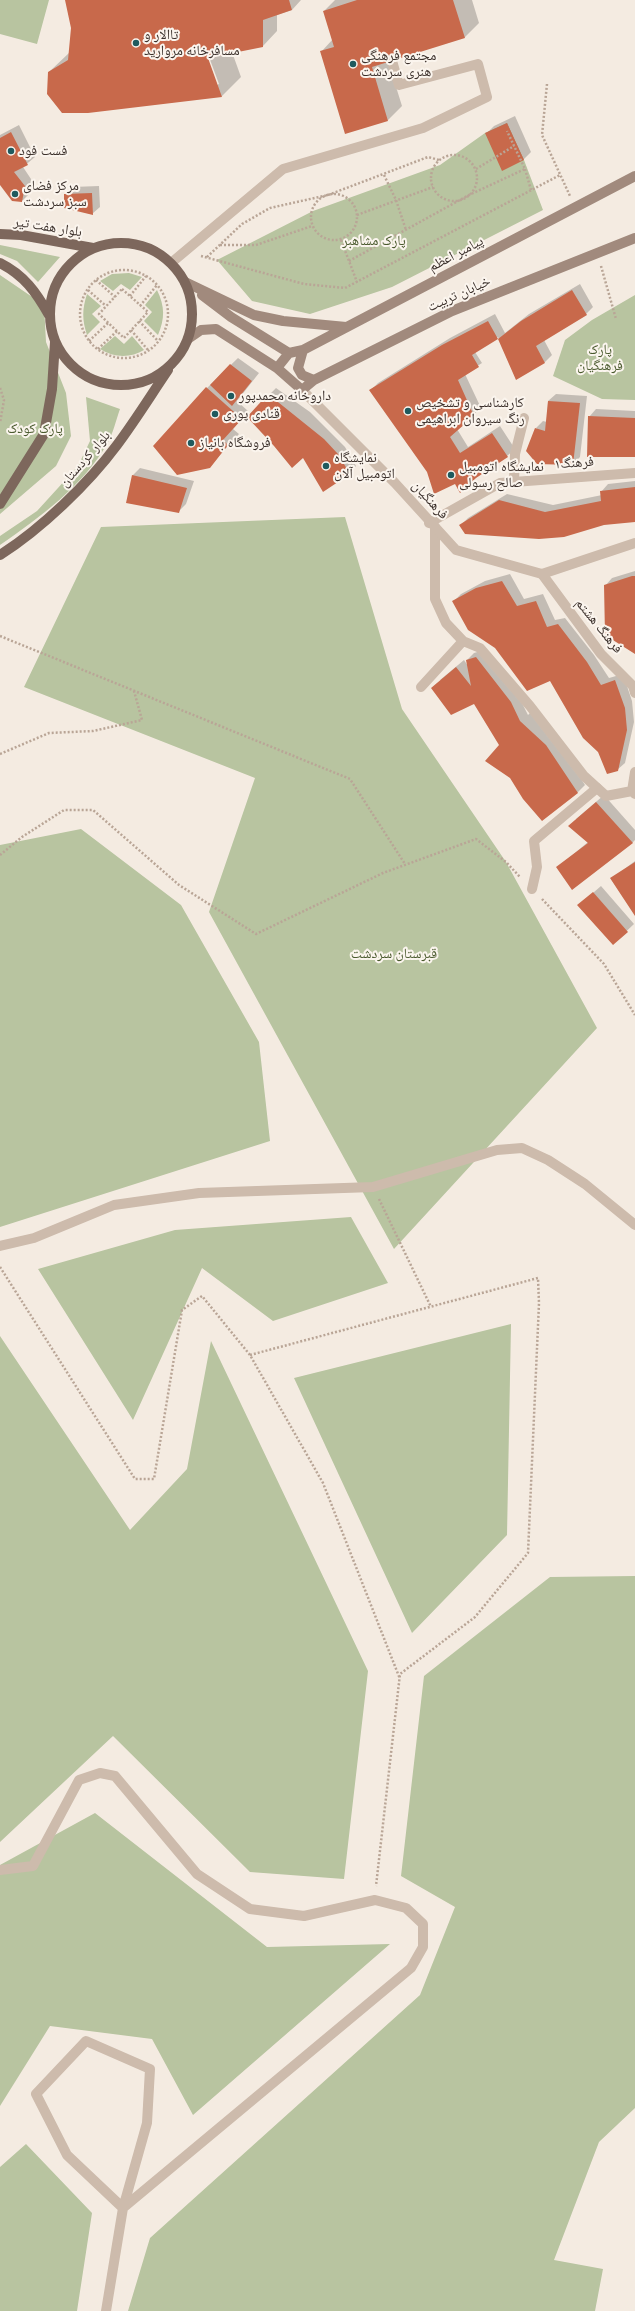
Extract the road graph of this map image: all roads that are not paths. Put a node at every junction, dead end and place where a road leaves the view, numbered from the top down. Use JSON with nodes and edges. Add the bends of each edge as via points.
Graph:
{"nodes":[{"id":1,"x":392,"y":61,"type":"dead end"},
{"id":2,"x":635,"y":176,"type":"edge"},
{"id":3,"x":0,"y":234,"type":"edge"},
{"id":4,"x":635,"y":238,"type":"edge"},
{"id":5,"x":93,"y":248,"type":"junction"},
{"id":6,"x":0,"y":263,"type":"edge"},
{"id":7,"x":171,"y":263,"type":"junction"},
{"id":8,"x":185,"y":282,"type":"junction"},
{"id":9,"x":49,"y":315,"type":"junction"},
{"id":10,"x":346,"y":328,"type":"junction"},
{"id":11,"x":188,"y":339,"type":"junction"},
{"id":12,"x":55,"y":342,"type":"junction"},
{"id":13,"x":303,"y":350,"type":"junction"},
{"id":14,"x":288,"y":353,"type":"junction"},
{"id":15,"x":172,"y":364,"type":"junction"},
{"id":16,"x":277,"y":368,"type":"junction"},
{"id":17,"x":314,"y":380,"type":"junction"},
{"id":18,"x":302,"y":390,"type":"junction"},
{"id":19,"x":524,"y":418,"type":"dead end"},
{"id":20,"x":635,"y":473,"type":"edge"},
{"id":21,"x":514,"y":482,"type":"junction"},
{"id":22,"x":0,"y":504,"type":"edge"},
{"id":23,"x":432,"y":525,"type":"junction"},
{"id":24,"x":635,"y":542,"type":"edge"},
{"id":25,"x":0,"y":555,"type":"edge"},
{"id":26,"x":542,"y":574,"type":"junction"},
{"id":27,"x":464,"y":641,"type":"junction"},
{"id":28,"x":421,"y":687,"type":"dead end"},
{"id":29,"x":635,"y":693,"type":"edge"},
{"id":30,"x":635,"y":772,"type":"edge"},
{"id":31,"x":597,"y":788,"type":"junction"},
{"id":32,"x":633,"y":793,"type":"edge"},
{"id":33,"x":532,"y":889,"type":"road end"},
{"id":34,"x":635,"y":1224,"type":"edge"},
{"id":35,"x":0,"y":1246,"type":"edge"},
{"id":36,"x":0,"y":1870,"type":"edge"},
{"id":37,"x":123,"y":2208,"type":"junction"},
{"id":38,"x":106,"y":2311,"type":"edge"}],
"edges":[{"from":1,"to":7,"type":"street","via":[[399,85],[478,64],[487,97],[423,128],[283,169]]},
{"from":2,"to":10,"type":"main road","name":"پیامبر اعظم"},
{"from":3,"to":5,"type":"main road","name":"بلوار هفت تیر","via":[[21,235]]},
{"from":4,"to":17,"type":"main road","name":"خیابان تربیت","via":[[452,311]]},
{"from":5,"to":7,"type":"main road","via":[[113,243],[134,243],[154,250]]},
{"from":5,"to":9,"type":"main road","via":[[75,259],[61,275],[52,294]]},
{"from":6,"to":9,"type":"main road","via":[[12,269],[36,290]]},
{"from":7,"to":8,"type":"main road"},
{"from":8,"to":10,"type":"main road","via":[[254,315]]},
{"from":8,"to":11,"type":"main road","via":[[191,301],[192,320]]},
{"from":8,"to":14,"type":"main road","via":[[231,317]]},
{"from":9,"to":12,"type":"main road"},
{"from":10,"to":13,"type":"main road","name":"پیامبر اعظم"},
{"from":11,"to":15,"type":"main road","name":"بلوار کردستان"},
{"from":11,"to":16,"type":"main road","via":[[201,330],[216,329]]},
{"from":12,"to":15,"type":"main road","via":[[68,362],[86,376],[108,384],[131,385],[153,378]]},
{"from":12,"to":22,"type":"main road","via":[[52,388],[44,434]]},
{"from":13,"to":14,"type":"main road","name":"پیامبر اعظم"},
{"from":13,"to":17,"type":"main road","via":[[298,368],[302,375]]},
{"from":14,"to":16,"type":"main road"},
{"from":15,"to":25,"type":"main road","name":"بلوار کردستان","via":[[116,446],[66,502],[27,538]]},
{"from":16,"to":18,"type":"main road"},
{"from":17,"to":18,"type":"main road","name":"خیابان تربیت"},
{"from":18,"to":23,"type":"street","name":"فرهنگیان","via":[[395,482]]},
{"from":19,"to":21,"type":"street","via":[[516,454]]},
{"from":20,"to":21,"type":"street","name":"فرهنگ۱"},
{"from":21,"to":23,"type":"street","name":"فرهنگ۱","via":[[500,483]]},
{"from":23,"to":26,"type":"street","name":"فرهنگیان","via":[[456,550]]},
{"from":23,"to":27,"type":"street","via":[[435,599],[446,623]]},
{"from":24,"to":26,"type":"street"},
{"from":26,"to":29,"type":"street","name":"فرهنگ هشتم","via":[[601,654],[633,686]]},
{"from":27,"to":28,"type":"street"},
{"from":27,"to":31,"type":"street","via":[[480,648],[530,706],[584,776]]},
{"from":30,"to":32,"type":"street"},
{"from":31,"to":32,"type":"street","via":[[606,796]]},
{"from":31,"to":33,"type":"street","via":[[534,841],[537,867]]},
{"from":34,"to":35,"type":"street","via":[[585,1184],[548,1160],[522,1148],[497,1150],[374,1187],[199,1193],[114,1205],[34,1238]]},
{"from":36,"to":37,"type":"street","via":[[33,1866],[79,1780],[100,1773],[115,1776],[197,1874],[250,1909],[304,1916],[375,1900],[406,1908],[423,1924],[423,1947],[411,1968]]},
{"from":37,"to":37,"type":"street","via":[[147,2123],[150,2070],[86,2041],[36,2094],[67,2155]]},
{"from":37,"to":38,"type":"street"}]}
